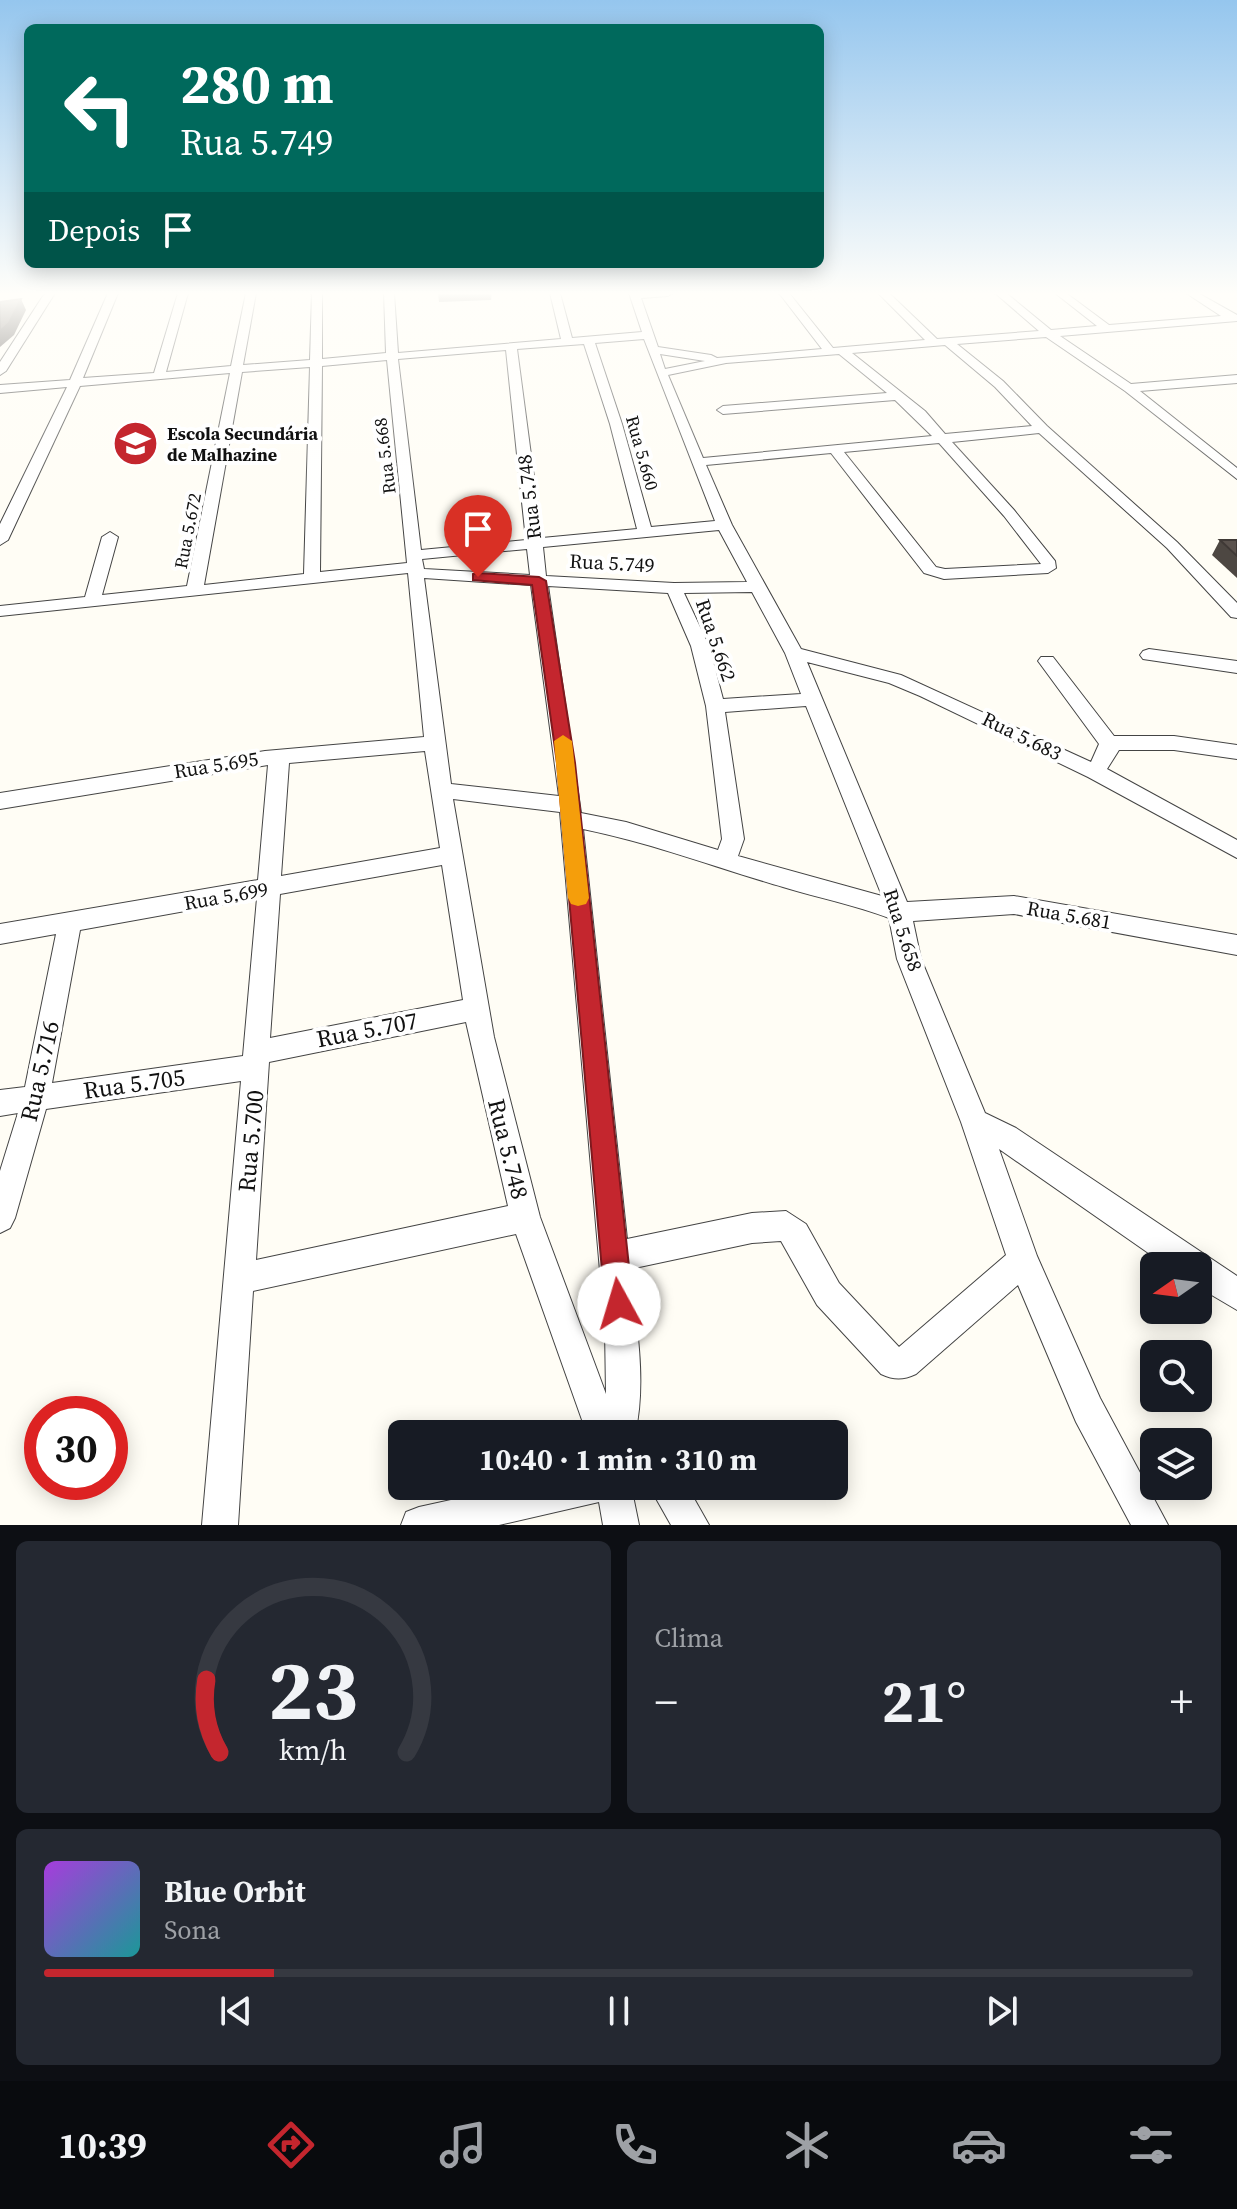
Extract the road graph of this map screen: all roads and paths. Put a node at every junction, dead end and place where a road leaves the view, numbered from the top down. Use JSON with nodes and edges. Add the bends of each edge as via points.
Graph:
{"nodes":[{"id":1,"x":83,"y":364,"type":"edge"},
{"id":2,"x":162,"y":364,"type":"edge"},
{"id":3,"x":239,"y":364,"type":"edge"},
{"id":4,"x":290,"y":364,"type":"edge"},
{"id":5,"x":314,"y":364,"type":"edge"},
{"id":6,"x":393,"y":364,"type":"edge"},
{"id":7,"x":513,"y":364,"type":"edge"},
{"id":8,"x":596,"y":364,"type":"edge"},
{"id":9,"x":660,"y":364,"type":"edge"},
{"id":10,"x":855,"y":364,"type":"edge"},
{"id":11,"x":971,"y":364,"type":"edge"},
{"id":12,"x":1094,"y":364,"type":"edge"},
{"id":13,"x":238,"y":369,"type":"junction"},
{"id":14,"x":159,"y":376,"type":"junction"},
{"id":15,"x":1237,"y":379,"type":"edge"},
{"id":16,"x":1223,"y":380,"type":"junction"},
{"id":17,"x":75,"y":383,"type":"junction"},
{"id":18,"x":1129,"y":388,"type":"junction"},
{"id":19,"x":0,"y":389,"type":"edge"},
{"id":20,"x":1237,"y":390,"type":"edge"},
{"id":21,"x":899,"y":396,"type":"junction"},
{"id":22,"x":723,"y":410,"type":"dead end"},
{"id":23,"x":1042,"y":429,"type":"junction"},
{"id":24,"x":941,"y":439,"type":"junction"},
{"id":25,"x":835,"y":449,"type":"junction"},
{"id":26,"x":699,"y":462,"type":"junction"},
{"id":27,"x":1237,"y":475,"type":"edge"},
{"id":28,"x":724,"y":525,"type":"junction"},
{"id":29,"x":645,"y":532,"type":"junction"},
{"id":30,"x":110,"y":537,"type":"dead end"},
{"id":31,"x":0,"y":540,"type":"edge"},
{"id":32,"x":535,"y":543,"type":"junction"},
{"id":33,"x":416,"y":565,"type":"junction"},
{"id":34,"x":312,"y":577,"type":"junction"},
{"id":35,"x":539,"y":581,"type":"junction"},
{"id":36,"x":758,"y":587,"type":"junction"},
{"id":37,"x":195,"y":588,"type":"junction"},
{"id":38,"x":674,"y":588,"type":"junction"},
{"id":39,"x":93,"y":599,"type":"junction"},
{"id":40,"x":0,"y":611,"type":"edge"},
{"id":41,"x":1237,"y":613,"type":"edge"},
{"id":42,"x":794,"y":653,"type":"junction"},
{"id":43,"x":1149,"y":655,"type":"dead end"},
{"id":44,"x":1047,"y":661,"type":"dead end"},
{"id":45,"x":1237,"y":667,"type":"edge"},
{"id":46,"x":813,"y":699,"type":"junction"},
{"id":47,"x":715,"y":706,"type":"junction"},
{"id":48,"x":434,"y":743,"type":"junction"},
{"id":49,"x":1109,"y":743,"type":"junction"},
{"id":50,"x":1237,"y":752,"type":"edge"},
{"id":51,"x":279,"y":757,"type":"junction"},
{"id":52,"x":1095,"y":772,"type":"junction"},
{"id":53,"x":441,"y":790,"type":"junction"},
{"id":54,"x":0,"y":801,"type":"edge"},
{"id":55,"x":570,"y":812,"type":"junction"},
{"id":56,"x":1237,"y":850,"type":"edge"},
{"id":57,"x":451,"y":855,"type":"junction"},
{"id":58,"x":725,"y":861,"type":"junction"},
{"id":59,"x":268,"y":888,"type":"junction"},
{"id":60,"x":900,"y":912,"type":"junction"},
{"id":61,"x":70,"y":922,"type":"junction"},
{"id":62,"x":0,"y":934,"type":"edge"},
{"id":63,"x":1237,"y":945,"type":"edge"},
{"id":64,"x":476,"y":1009,"type":"junction"},
{"id":65,"x":257,"y":1059,"type":"junction"},
{"id":66,"x":16,"y":1101,"type":"edge"},
{"id":67,"x":975,"y":1122,"type":"junction"},
{"id":68,"x":525,"y":1217,"type":"junction"},
{"id":69,"x":0,"y":1218,"type":"edge"},
{"id":70,"x":1173,"y":1252,"type":"edge"},
{"id":71,"x":614,"y":1257,"type":"junction"},
{"id":72,"x":1023,"y":1260,"type":"junction"},
{"id":73,"x":1212,"y":1278,"type":"edge"},
{"id":74,"x":240,"y":1279,"type":"junction"},
{"id":75,"x":1237,"y":1294,"type":"edge"},
{"id":76,"x":616,"y":1420,"type":"edge"},
{"id":77,"x":620,"y":1420,"type":"edge"},
{"id":78,"x":532,"y":1500,"type":"edge"},
{"id":79,"x":616,"y":1500,"type":"edge"},
{"id":80,"x":676,"y":1500,"type":"edge"},
{"id":81,"x":220,"y":1525,"type":"edge"},
{"id":82,"x":419,"y":1525,"type":"edge"},
{"id":83,"x":621,"y":1525,"type":"edge"},
{"id":84,"x":691,"y":1525,"type":"edge"},
{"id":85,"x":1150,"y":1525,"type":"edge"}],
"edges":[{"from":1,"to":17,"type":"street"},
{"from":2,"to":14,"type":"street"},
{"from":3,"to":13,"type":"street","name":"Rua 5.672"},
{"from":4,"to":13,"type":"street"},
{"from":5,"to":34,"type":"street"},
{"from":6,"to":33,"type":"street","name":"Rua 5.668"},
{"from":7,"to":32,"type":"street","name":"Rua 5.748"},
{"from":8,"to":29,"type":"street","name":"Rua 5.660"},
{"from":9,"to":26,"type":"street","name":"Rua 5.658"},
{"from":10,"to":21,"type":"street"},
{"from":11,"to":23,"type":"street","via":[[999,384]]},
{"from":12,"to":18,"type":"street"},
{"from":13,"to":14,"type":"street"},
{"from":13,"to":37,"type":"street","name":"Rua 5.672"},
{"from":14,"to":17,"type":"street"},
{"from":15,"to":16,"type":"street"},
{"from":16,"to":18,"type":"street"},
{"from":16,"to":20,"type":"street"},
{"from":17,"to":19,"type":"street"},
{"from":17,"to":31,"type":"street"},
{"from":18,"to":27,"type":"street"},
{"from":21,"to":22,"type":"street"},
{"from":21,"to":24,"type":"street"},
{"from":23,"to":24,"type":"street"},
{"from":23,"to":41,"type":"street","via":[[1172,545]]},
{"from":24,"to":25,"type":"street"},
{"from":24,"to":25,"type":"street","via":[[1009,513],[1048,568],[944,574],[930,570]]},
{"from":25,"to":26,"type":"street"},
{"from":26,"to":28,"type":"street","name":"Rua 5.658"},
{"from":28,"to":29,"type":"street"},
{"from":28,"to":36,"type":"street","name":"Rua 5.658"},
{"from":29,"to":32,"type":"street"},
{"from":30,"to":39,"type":"street"},
{"from":32,"to":33,"type":"street"},
{"from":32,"to":35,"type":"street","name":"Rua 5.748"},
{"from":33,"to":34,"type":"street"},
{"from":33,"to":35,"type":"street","name":"Rua 5.749"},
{"from":33,"to":48,"type":"street","name":"Rua 5.748"},
{"from":34,"to":37,"type":"street"},
{"from":35,"to":38,"type":"street","name":"Rua 5.749"},
{"from":35,"to":55,"type":"street","name":"Rua 5.748"},
{"from":36,"to":38,"type":"street","name":"Rua 5.749"},
{"from":36,"to":42,"type":"street","name":"Rua 5.658"},
{"from":37,"to":39,"type":"street"},
{"from":38,"to":47,"type":"street","name":"Rua 5.662","via":[[700,646]]},
{"from":39,"to":40,"type":"street"},
{"from":42,"to":46,"type":"street","name":"Rua 5.658"},
{"from":42,"to":52,"type":"street","name":"Rua 5.683","via":[[916,687]]},
{"from":43,"to":45,"type":"street"},
{"from":44,"to":49,"type":"street"},
{"from":46,"to":47,"type":"street"},
{"from":46,"to":60,"type":"street","name":"Rua 5.658"},
{"from":47,"to":58,"type":"street","name":"Rua 5.662","via":[[733,839]]},
{"from":48,"to":51,"type":"street","name":"Rua 5.695"},
{"from":48,"to":53,"type":"street","name":"Rua 5.748"},
{"from":49,"to":50,"type":"street","via":[[1174,743]]},
{"from":49,"to":52,"type":"street"},
{"from":51,"to":54,"type":"street","name":"Rua 5.695"},
{"from":51,"to":59,"type":"street","name":"Rua 5.700"},
{"from":52,"to":56,"type":"street","name":"Rua 5.683"},
{"from":53,"to":55,"type":"street"},
{"from":53,"to":57,"type":"street","name":"Rua 5.748"},
{"from":55,"to":58,"type":"street"},
{"from":55,"to":71,"type":"street","name":"Rua 5.748"},
{"from":57,"to":59,"type":"street","name":"Rua 5.699"},
{"from":57,"to":64,"type":"street","name":"Rua 5.748"},
{"from":58,"to":60,"type":"street"},
{"from":59,"to":61,"type":"street","name":"Rua 5.699"},
{"from":59,"to":65,"type":"street","name":"Rua 5.700"},
{"from":60,"to":63,"type":"street","name":"Rua 5.681","via":[[1014,905]]},
{"from":60,"to":67,"type":"street","name":"Rua 5.658","via":[[909,959]]},
{"from":61,"to":62,"type":"street","name":"Rua 5.699"},
{"from":61,"to":66,"type":"street","name":"Rua 5.716"},
{"from":64,"to":65,"type":"street","name":"Rua 5.707"},
{"from":64,"to":68,"type":"street","name":"Rua 5.748"},
{"from":65,"to":66,"type":"street","name":"Rua 5.705"},
{"from":65,"to":74,"type":"street","name":"Rua 5.700"},
{"from":66,"to":69,"type":"street","name":"Rua 5.716"},
{"from":67,"to":70,"type":"street"},
{"from":67,"to":72,"type":"street","name":"Rua 5.658"},
{"from":68,"to":74,"type":"street"},
{"from":68,"to":76,"type":"street","name":"Rua 5.748"},
{"from":71,"to":72,"type":"street","via":[[752,1228],[786,1226],[797,1234],[836,1306],[897,1365]]},
{"from":71,"to":77,"type":"street","name":"Rua 5.748","via":[[621,1328]]},
{"from":72,"to":85,"type":"street","name":"Rua 5.658","via":[[1088,1410]]},
{"from":73,"to":75,"type":"street"},
{"from":74,"to":81,"type":"street","name":"Rua 5.700"},
{"from":78,"to":82,"type":"street"},
{"from":79,"to":83,"type":"street"},
{"from":80,"to":84,"type":"street"}]}
